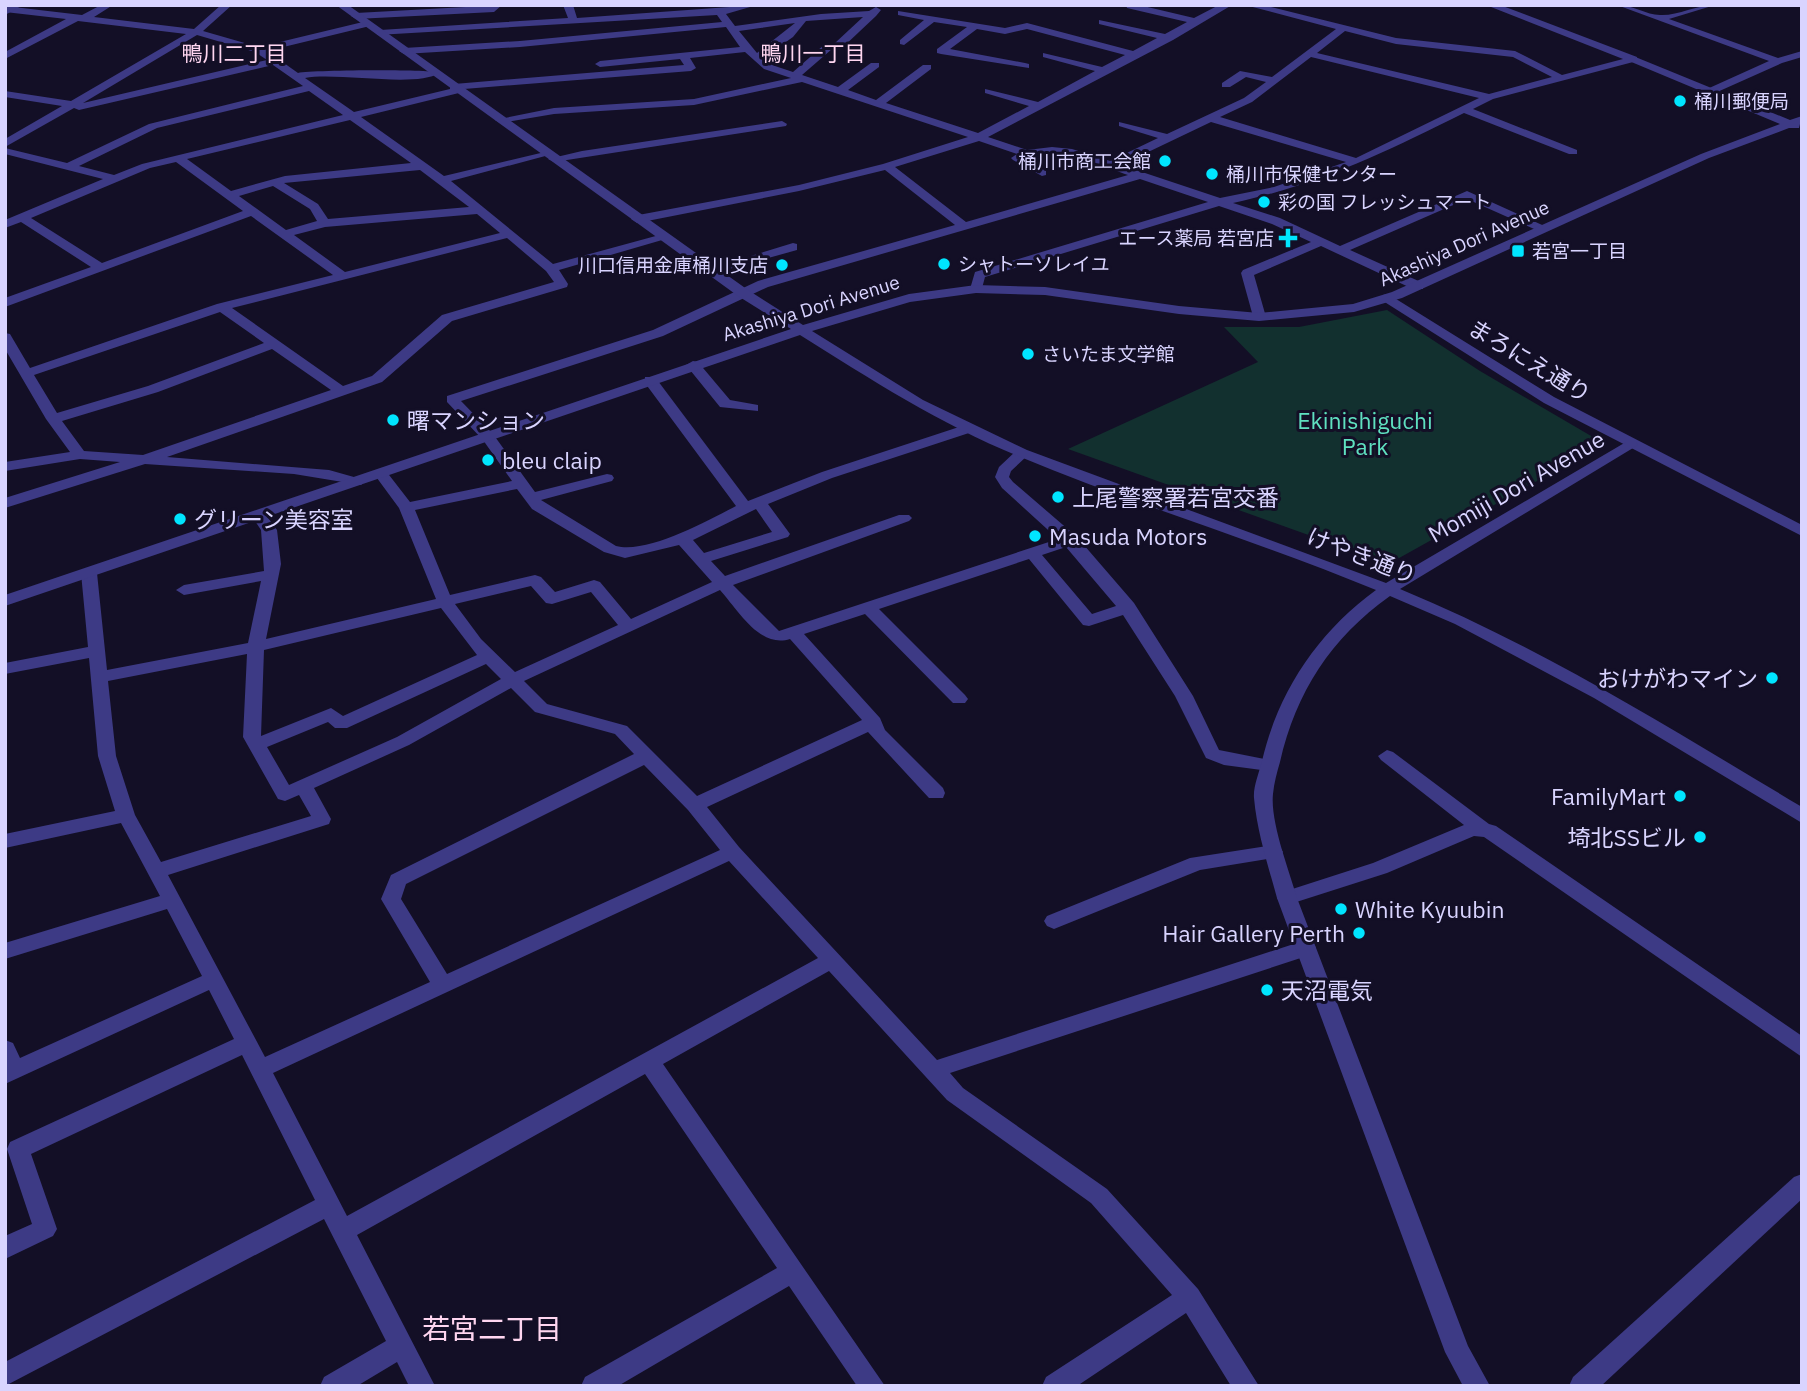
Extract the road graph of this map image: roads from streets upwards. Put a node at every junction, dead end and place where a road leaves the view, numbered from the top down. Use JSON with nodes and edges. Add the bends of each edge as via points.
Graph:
{"nodes":[{"id":1,"x":108,"y":5,"type":"edge"},
{"id":2,"x":227,"y":5,"type":"edge"},
{"id":3,"x":341,"y":5,"type":"edge"},
{"id":4,"x":497,"y":5,"type":"edge"},
{"id":5,"x":568,"y":5,"type":"edge"},
{"id":6,"x":621,"y":5,"type":"edge"},
{"id":7,"x":752,"y":5,"type":"edge"},
{"id":8,"x":1227,"y":5,"type":"edge"},
{"id":9,"x":1250,"y":5,"type":"edge"},
{"id":10,"x":1492,"y":5,"type":"edge"},
{"id":11,"x":1622,"y":5,"type":"edge"},
{"id":12,"x":1710,"y":5,"type":"edge"},
{"id":13,"x":733,"y":6,"type":"edge"},
{"id":14,"x":1130,"y":6,"type":"edge"},
{"id":15,"x":10,"y":9,"type":"edge"},
{"id":16,"x":876,"y":10,"type":"edge"},
{"id":17,"x":720,"y":12,"type":"junction"},
{"id":18,"x":901,"y":13,"type":"dead end"},
{"id":19,"x":356,"y":16,"type":"junction"},
{"id":20,"x":81,"y":18,"type":"junction"},
{"id":21,"x":932,"y":18,"type":"junction"},
{"id":22,"x":1661,"y":18,"type":"junction"},
{"id":23,"x":626,"y":19,"type":"junction"},
{"id":24,"x":575,"y":22,"type":"junction"},
{"id":25,"x":801,"y":22,"type":"junction"},
{"id":26,"x":1101,"y":22,"type":"dead end"},
{"id":27,"x":1197,"y":22,"type":"junction"},
{"id":28,"x":367,"y":24,"type":"junction"},
{"id":29,"x":975,"y":26,"type":"junction"},
{"id":30,"x":730,"y":27,"type":"junction"},
{"id":31,"x":1341,"y":30,"type":"junction"},
{"id":32,"x":1089,"y":31,"type":"dead end"},
{"id":33,"x":196,"y":32,"type":"junction"},
{"id":34,"x":380,"y":33,"type":"junction"},
{"id":35,"x":1169,"y":38,"type":"junction"},
{"id":36,"x":904,"y":42,"type":"dead end"},
{"id":37,"x":747,"y":48,"type":"junction"},
{"id":38,"x":1152,"y":48,"type":"junction"},
{"id":39,"x":259,"y":50,"type":"junction"},
{"id":40,"x":404,"y":51,"type":"junction"},
{"id":41,"x":1310,"y":54,"type":"junction"},
{"id":42,"x":1802,"y":54,"type":"edge"},
{"id":43,"x":1047,"y":55,"type":"dead end"},
{"id":44,"x":1136,"y":55,"type":"junction"},
{"id":45,"x":5,"y":56,"type":"edge"},
{"id":46,"x":684,"y":57,"type":"junction"},
{"id":47,"x":757,"y":58,"type":"junction"},
{"id":48,"x":1633,"y":59,"type":"junction"},
{"id":49,"x":276,"y":61,"type":"junction"},
{"id":50,"x":1778,"y":61,"type":"junction"},
{"id":51,"x":600,"y":64,"type":"dead end"},
{"id":52,"x":875,"y":65,"type":"dead end"},
{"id":53,"x":1025,"y":66,"type":"dead end"},
{"id":54,"x":927,"y":67,"type":"dead end"},
{"id":55,"x":1105,"y":71,"type":"junction"},
{"id":56,"x":434,"y":73,"type":"junction"},
{"id":57,"x":296,"y":76,"type":"junction"},
{"id":58,"x":800,"y":76,"type":"junction"},
{"id":59,"x":1558,"y":76,"type":"junction"},
{"id":60,"x":1275,"y":80,"type":"junction"},
{"id":61,"x":1226,"y":85,"type":"dead end"},
{"id":62,"x":311,"y":88,"type":"junction"},
{"id":63,"x":456,"y":88,"type":"junction"},
{"id":64,"x":841,"y":90,"type":"junction"},
{"id":65,"x":989,"y":91,"type":"dead end"},
{"id":66,"x":1711,"y":91,"type":"junction"},
{"id":67,"x":5,"y":94,"type":"edge"},
{"id":68,"x":1489,"y":97,"type":"junction"},
{"id":69,"x":72,"y":104,"type":"junction"},
{"id":70,"x":877,"y":104,"type":"junction"},
{"id":71,"x":1038,"y":105,"type":"junction"},
{"id":72,"x":1463,"y":109,"type":"junction"},
{"id":73,"x":62,"y":111,"type":"junction"},
{"id":74,"x":353,"y":118,"type":"junction"},
{"id":75,"x":1210,"y":118,"type":"junction"},
{"id":76,"x":500,"y":120,"type":"junction"},
{"id":77,"x":782,"y":124,"type":"dead end"},
{"id":78,"x":1123,"y":124,"type":"dead end"},
{"id":79,"x":1798,"y":124,"type":"edge"},
{"id":80,"x":977,"y":138,"type":"junction"},
{"id":81,"x":1168,"y":138,"type":"junction"},
{"id":82,"x":5,"y":144,"type":"edge"},
{"id":83,"x":5,"y":151,"type":"edge"},
{"id":84,"x":1573,"y":152,"type":"dead end"},
{"id":85,"x":1026,"y":153,"type":"junction"},
{"id":86,"x":550,"y":156,"type":"junction"},
{"id":87,"x":179,"y":159,"type":"junction"},
{"id":88,"x":1357,"y":162,"type":"junction"},
{"id":89,"x":1111,"y":165,"type":"junction"},
{"id":90,"x":71,"y":166,"type":"junction"},
{"id":91,"x":421,"y":166,"type":"junction"},
{"id":92,"x":887,"y":166,"type":"junction"},
{"id":93,"x":1041,"y":173,"type":"dead end"},
{"id":94,"x":1140,"y":176,"type":"junction"},
{"id":95,"x":115,"y":179,"type":"junction"},
{"id":96,"x":442,"y":180,"type":"junction"},
{"id":97,"x":274,"y":182,"type":"junction"},
{"id":98,"x":230,"y":195,"type":"junction"},
{"id":99,"x":1219,"y":202,"type":"junction"},
{"id":100,"x":253,"y":211,"type":"junction"},
{"id":101,"x":480,"y":211,"type":"junction"},
{"id":102,"x":22,"y":217,"type":"junction"},
{"id":103,"x":637,"y":219,"type":"junction"},
{"id":104,"x":324,"y":223,"type":"junction"},
{"id":105,"x":5,"y":224,"type":"edge"},
{"id":106,"x":965,"y":227,"type":"junction"},
{"id":107,"x":1545,"y":229,"type":"junction"},
{"id":108,"x":285,"y":234,"type":"junction"},
{"id":109,"x":510,"y":234,"type":"junction"},
{"id":110,"x":663,"y":237,"type":"junction"},
{"id":111,"x":1323,"y":241,"type":"junction"},
{"id":112,"x":793,"y":247,"type":"dead end"},
{"id":113,"x":1341,"y":250,"type":"junction"},
{"id":114,"x":100,"y":267,"type":"junction"},
{"id":115,"x":551,"y":268,"type":"junction"},
{"id":116,"x":711,"y":270,"type":"junction"},
{"id":117,"x":345,"y":278,"type":"junction"},
{"id":118,"x":1418,"y":286,"type":"junction"},
{"id":119,"x":976,"y":289,"type":"junction"},
{"id":120,"x":743,"y":293,"type":"junction"},
{"id":121,"x":1388,"y":298,"type":"junction"},
{"id":122,"x":5,"y":303,"type":"edge"},
{"id":123,"x":222,"y":307,"type":"junction"},
{"id":124,"x":1259,"y":317,"type":"junction"},
{"id":125,"x":806,"y":331,"type":"junction"},
{"id":126,"x":6,"y":340,"type":"edge"},
{"id":127,"x":275,"y":343,"type":"junction"},
{"id":128,"x":693,"y":365,"type":"junction"},
{"id":129,"x":27,"y":373,"type":"junction"},
{"id":130,"x":650,"y":380,"type":"junction"},
{"id":131,"x":341,"y":391,"type":"junction"},
{"id":132,"x":752,"y":408,"type":"dead end"},
{"id":133,"x":54,"y":419,"type":"junction"},
{"id":134,"x":967,"y":429,"type":"junction"},
{"id":135,"x":488,"y":437,"type":"junction"},
{"id":136,"x":1631,"y":445,"type":"junction"},
{"id":137,"x":1022,"y":453,"type":"junction"},
{"id":138,"x":80,"y":455,"type":"junction"},
{"id":139,"x":146,"y":459,"type":"junction"},
{"id":140,"x":5,"y":467,"type":"edge"},
{"id":141,"x":381,"y":474,"type":"junction"},
{"id":142,"x":607,"y":478,"type":"dead end"},
{"id":143,"x":356,"y":482,"type":"junction"},
{"id":144,"x":521,"y":484,"type":"junction"},
{"id":145,"x":531,"y":498,"type":"junction"},
{"id":146,"x":5,"y":503,"type":"edge"},
{"id":147,"x":752,"y":506,"type":"junction"},
{"id":148,"x":406,"y":507,"type":"junction"},
{"id":149,"x":259,"y":515,"type":"junction"},
{"id":150,"x":904,"y":518,"type":"dead end"},
{"id":151,"x":1802,"y":531,"type":"edge"},
{"id":152,"x":684,"y":539,"type":"junction"},
{"id":153,"x":1071,"y":540,"type":"junction"},
{"id":154,"x":1031,"y":552,"type":"junction"},
{"id":155,"x":699,"y":559,"type":"junction"},
{"id":156,"x":89,"y":573,"type":"junction"},
{"id":157,"x":272,"y":573,"type":"junction"},
{"id":158,"x":722,"y":583,"type":"junction"},
{"id":159,"x":1389,"y":589,"type":"junction"},
{"id":160,"x":184,"y":590,"type":"dead end"},
{"id":161,"x":5,"y":601,"type":"edge"},
{"id":162,"x":445,"y":601,"type":"junction"},
{"id":163,"x":867,"y":606,"type":"junction"},
{"id":164,"x":1128,"y":607,"type":"junction"},
{"id":165,"x":628,"y":626,"type":"junction"},
{"id":166,"x":793,"y":632,"type":"junction"},
{"id":167,"x":256,"y":647,"type":"junction"},
{"id":168,"x":97,"y":652,"type":"junction"},
{"id":169,"x":489,"y":656,"type":"junction"},
{"id":170,"x":5,"y":669,"type":"edge"},
{"id":171,"x":99,"y":677,"type":"junction"},
{"id":172,"x":513,"y":679,"type":"junction"},
{"id":173,"x":959,"y":699,"type":"dead end"},
{"id":174,"x":874,"y":722,"type":"junction"},
{"id":175,"x":256,"y":746,"type":"junction"},
{"id":176,"x":646,"y":755,"type":"junction"},
{"id":177,"x":1387,"y":756,"type":"dead end"},
{"id":178,"x":1269,"y":765,"type":"junction"},
{"id":179,"x":304,"y":787,"type":"junction"},
{"id":180,"x":936,"y":793,"type":"dead end"},
{"id":181,"x":695,"y":805,"type":"junction"},
{"id":182,"x":126,"y":815,"type":"junction"},
{"id":183,"x":1802,"y":816,"type":"edge"},
{"id":184,"x":1482,"y":829,"type":"junction"},
{"id":185,"x":5,"y":841,"type":"edge"},
{"id":186,"x":732,"y":852,"type":"junction"},
{"id":187,"x":1273,"y":852,"type":"junction"},
{"id":188,"x":157,"y":871,"type":"junction"},
{"id":189,"x":1287,"y":898,"type":"junction"},
{"id":190,"x":172,"y":900,"type":"junction"},
{"id":191,"x":1054,"y":921,"type":"dead end"},
{"id":192,"x":1306,"y":948,"type":"junction"},
{"id":193,"x":5,"y":951,"type":"edge"},
{"id":194,"x":832,"y":960,"type":"junction"},
{"id":195,"x":214,"y":979,"type":"junction"},
{"id":196,"x":443,"y":985,"type":"junction"},
{"id":197,"x":247,"y":1043,"type":"junction"},
{"id":198,"x":1802,"y":1048,"type":"edge"},
{"id":199,"x":5,"y":1049,"type":"edge"},
{"id":200,"x":649,"y":1062,"type":"junction"},
{"id":201,"x":260,"y":1069,"type":"junction"},
{"id":202,"x":933,"y":1070,"type":"junction"},
{"id":203,"x":10,"y":1072,"type":"edge"},
{"id":204,"x":1802,"y":1184,"type":"edge"},
{"id":205,"x":330,"y":1204,"type":"junction"},
{"id":206,"x":344,"y":1230,"type":"junction"},
{"id":207,"x":5,"y":1248,"type":"edge"},
{"id":208,"x":793,"y":1271,"type":"junction"},
{"id":209,"x":1189,"y":1297,"type":"junction"},
{"id":210,"x":401,"y":1346,"type":"junction"},
{"id":211,"x":5,"y":1376,"type":"edge"},
{"id":212,"x":333,"y":1386,"type":"edge"},
{"id":213,"x":422,"y":1386,"type":"edge"},
{"id":214,"x":594,"y":1386,"type":"edge"},
{"id":215,"x":872,"y":1386,"type":"edge"},
{"id":216,"x":1055,"y":1386,"type":"edge"},
{"id":217,"x":1246,"y":1386,"type":"edge"},
{"id":218,"x":1477,"y":1386,"type":"edge"},
{"id":219,"x":1582,"y":1386,"type":"edge"}],
"edges":[{"from":1,"to":20,"type":"street"},
{"from":2,"to":33,"type":"street"},
{"from":3,"to":19,"type":"street","name":"けやき通り"},
{"from":4,"to":19,"type":"street","via":[[494,9]]},
{"from":5,"to":24,"type":"street"},
{"from":6,"to":23,"type":"street"},
{"from":7,"to":13,"type":"street"},
{"from":8,"to":27,"type":"street"},
{"from":9,"to":31,"type":"street"},
{"from":10,"to":48,"type":"street"},
{"from":11,"to":22,"type":"street"},
{"from":12,"to":22,"type":"street"},
{"from":13,"to":17,"type":"street"},
{"from":14,"to":27,"type":"street"},
{"from":15,"to":20,"type":"street"},
{"from":16,"to":25,"type":"street","via":[[836,12]]},
{"from":16,"to":58,"type":"street","via":[[838,46],[829,46]]},
{"from":17,"to":23,"type":"street"},
{"from":17,"to":30,"type":"street"},
{"from":18,"to":21,"type":"street"},
{"from":19,"to":28,"type":"street","name":"けやき通り"},
{"from":20,"to":33,"type":"street"},
{"from":20,"to":45,"type":"street"},
{"from":21,"to":29,"type":"street"},
{"from":21,"to":36,"type":"street"},
{"from":22,"to":50,"type":"street"},
{"from":23,"to":24,"type":"street"},
{"from":24,"to":34,"type":"street"},
{"from":25,"to":30,"type":"street"},
{"from":25,"to":47,"type":"street"},
{"from":26,"to":35,"type":"street"},
{"from":27,"to":35,"type":"street"},
{"from":28,"to":34,"type":"street","name":"けやき通り"},
{"from":28,"to":39,"type":"street"},
{"from":29,"to":44,"type":"street","via":[[1012,31],[1027,26]]},
{"from":29,"to":53,"type":"street","via":[[941,51]]},
{"from":30,"to":37,"type":"street"},
{"from":30,"to":40,"type":"street"},
{"from":31,"to":41,"type":"street"},
{"from":31,"to":59,"type":"street","via":[[1515,54]]},
{"from":32,"to":38,"type":"street"},
{"from":33,"to":39,"type":"street"},
{"from":33,"to":69,"type":"street"},
{"from":34,"to":40,"type":"street","name":"けやき通り"},
{"from":35,"to":38,"type":"street"},
{"from":37,"to":46,"type":"street"},
{"from":37,"to":47,"type":"street"},
{"from":38,"to":44,"type":"street"},
{"from":39,"to":49,"type":"street"},
{"from":40,"to":56,"type":"street","name":"けやき通り"},
{"from":41,"to":60,"type":"street"},
{"from":41,"to":68,"type":"street"},
{"from":42,"to":50,"type":"street"},
{"from":43,"to":55,"type":"street"},
{"from":44,"to":55,"type":"street"},
{"from":46,"to":51,"type":"street"},
{"from":46,"to":63,"type":"street","via":[[691,68]]},
{"from":47,"to":58,"type":"street","via":[[768,67]]},
{"from":48,"to":59,"type":"street"},
{"from":48,"to":66,"type":"street"},
{"from":49,"to":57,"type":"street"},
{"from":49,"to":73,"type":"street"},
{"from":50,"to":66,"type":"street"},
{"from":52,"to":64,"type":"street"},
{"from":54,"to":70,"type":"street"},
{"from":55,"to":71,"type":"street"},
{"from":56,"to":57,"type":"street","via":[[326,69]]},
{"from":56,"to":63,"type":"street","name":"けやき通り"},
{"from":57,"to":62,"type":"street"},
{"from":58,"to":64,"type":"street"},
{"from":58,"to":76,"type":"street","via":[[694,102],[554,111]]},
{"from":59,"to":68,"type":"street"},
{"from":60,"to":61,"type":"street","via":[[1244,74]]},
{"from":60,"to":75,"type":"street","via":[[1248,100]]},
{"from":62,"to":74,"type":"street"},
{"from":62,"to":90,"type":"street","via":[[153,126]]},
{"from":63,"to":74,"type":"street"},
{"from":63,"to":76,"type":"street","name":"けやき通り"},
{"from":64,"to":70,"type":"street"},
{"from":65,"to":71,"type":"street"},
{"from":66,"to":79,"type":"street"},
{"from":67,"to":69,"type":"street"},
{"from":68,"to":72,"type":"street"},
{"from":69,"to":73,"type":"street"},
{"from":70,"to":80,"type":"street"},
{"from":71,"to":80,"type":"street"},
{"from":72,"to":84,"type":"street"},
{"from":72,"to":88,"type":"street"},
{"from":73,"to":82,"type":"street"},
{"from":74,"to":87,"type":"street"},
{"from":74,"to":91,"type":"street"},
{"from":75,"to":81,"type":"street"},
{"from":75,"to":88,"type":"street"},
{"from":76,"to":86,"type":"street","name":"けやき通り"},
{"from":77,"to":86,"type":"street","via":[[708,138]]},
{"from":78,"to":81,"type":"street"},
{"from":79,"to":107,"type":"street","name":"Akashiya Dori Avenue","via":[[1705,156]]},
{"from":80,"to":85,"type":"street"},
{"from":80,"to":92,"type":"street"},
{"from":81,"to":89,"type":"street"},
{"from":83,"to":90,"type":"street"},
{"from":85,"to":89,"type":"street","via":[[1062,151]]},
{"from":85,"to":93,"type":"street","via":[[1017,158]]},
{"from":86,"to":96,"type":"street"},
{"from":86,"to":103,"type":"street","name":"けやき通り"},
{"from":87,"to":95,"type":"street"},
{"from":87,"to":98,"type":"street"},
{"from":88,"to":99,"type":"street","via":[[1278,190]]},
{"from":89,"to":94,"type":"street"},
{"from":90,"to":95,"type":"street"},
{"from":91,"to":96,"type":"street"},
{"from":91,"to":97,"type":"street"},
{"from":92,"to":103,"type":"street"},
{"from":92,"to":106,"type":"street"},
{"from":94,"to":99,"type":"street"},
{"from":94,"to":106,"type":"street"},
{"from":95,"to":102,"type":"street"},
{"from":96,"to":101,"type":"street"},
{"from":97,"to":98,"type":"street"},
{"from":97,"to":104,"type":"street","via":[[314,207]]},
{"from":98,"to":100,"type":"street"},
{"from":99,"to":111,"type":"street"},
{"from":99,"to":119,"type":"street","via":[[979,275]]},
{"from":100,"to":108,"type":"street"},
{"from":100,"to":114,"type":"street"},
{"from":101,"to":104,"type":"street"},
{"from":101,"to":109,"type":"street"},
{"from":102,"to":105,"type":"street"},
{"from":102,"to":114,"type":"street"},
{"from":103,"to":110,"type":"street","name":"けやき通り"},
{"from":104,"to":108,"type":"street"},
{"from":106,"to":120,"type":"street"},
{"from":107,"to":113,"type":"street","via":[[1467,195]]},
{"from":107,"to":118,"type":"street","name":"Akashiya Dori Avenue"},
{"from":108,"to":117,"type":"street"},
{"from":109,"to":115,"type":"street"},
{"from":109,"to":117,"type":"street"},
{"from":110,"to":115,"type":"street"},
{"from":110,"to":116,"type":"street","name":"けやき通り"},
{"from":111,"to":113,"type":"street"},
{"from":111,"to":124,"type":"street","via":[[1247,273]]},
{"from":112,"to":116,"type":"street"},
{"from":113,"to":118,"type":"street"},
{"from":114,"to":122,"type":"street"},
{"from":115,"to":131,"type":"street","via":[[562,284],[446,318],[377,379]]},
{"from":116,"to":120,"type":"street","name":"けやき通り"},
{"from":117,"to":123,"type":"street"},
{"from":118,"to":121,"type":"street","name":"Akashiya Dori Avenue"},
{"from":119,"to":124,"type":"street","name":"Akashiya Dori Avenue","via":[[1045,291]]},
{"from":119,"to":125,"type":"street","name":"Akashiya Dori Avenue","via":[[885,303]]},
{"from":120,"to":125,"type":"street","name":"けやき通り"},
{"from":120,"to":135,"type":"street","via":[[658,333],[452,399]]},
{"from":121,"to":124,"type":"street","name":"Akashiya Dori Avenue","via":[[1320,313]]},
{"from":121,"to":136,"type":"street","name":"まろにえ通り","via":[[1549,400]]},
{"from":123,"to":127,"type":"street"},
{"from":123,"to":129,"type":"street"},
{"from":125,"to":128,"type":"street","name":"Akashiya Dori Avenue"},
{"from":125,"to":134,"type":"street","name":"けやき通り","via":[[887,385]]},
{"from":126,"to":129,"type":"street"},
{"from":127,"to":131,"type":"street"},
{"from":127,"to":133,"type":"street"},
{"from":128,"to":130,"type":"street","name":"Akashiya Dori Avenue"},
{"from":128,"to":132,"type":"street","via":[[725,404]]},
{"from":129,"to":133,"type":"street"},
{"from":130,"to":135,"type":"street","name":"Akashiya Dori Avenue"},
{"from":130,"to":147,"type":"street"},
{"from":131,"to":139,"type":"street"},
{"from":133,"to":138,"type":"street"},
{"from":134,"to":137,"type":"street","name":"けやき通り"},
{"from":134,"to":147,"type":"street","via":[[827,475]]},
{"from":135,"to":141,"type":"street","name":"Akashiya Dori Avenue"},
{"from":135,"to":144,"type":"street"},
{"from":136,"to":151,"type":"street","name":"まろにえ通り"},
{"from":136,"to":159,"type":"street","name":"Momiji Dori Avenue"},
{"from":137,"to":153,"type":"street","via":[[1003,470],[1002,477]]},
{"from":137,"to":159,"type":"street","name":"けやき通り"},
{"from":138,"to":139,"type":"street"},
{"from":138,"to":140,"type":"street"},
{"from":139,"to":143,"type":"street","via":[[294,470]]},
{"from":139,"to":146,"type":"street"},
{"from":141,"to":143,"type":"street","name":"Akashiya Dori Avenue"},
{"from":141,"to":148,"type":"street"},
{"from":142,"to":145,"type":"street"},
{"from":143,"to":149,"type":"street","name":"Akashiya Dori Avenue"},
{"from":144,"to":145,"type":"street"},
{"from":144,"to":148,"type":"street"},
{"from":145,"to":152,"type":"street","via":[[610,549],[625,553]]},
{"from":147,"to":152,"type":"street"},
{"from":147,"to":155,"type":"street","via":[[782,534]]},
{"from":148,"to":162,"type":"street"},
{"from":149,"to":156,"type":"street","name":"Akashiya Dori Avenue"},
{"from":149,"to":157,"type":"street","via":[[269,530]]},
{"from":150,"to":158,"type":"street"},
{"from":152,"to":155,"type":"street"},
{"from":153,"to":154,"type":"street"},
{"from":153,"to":164,"type":"street"},
{"from":154,"to":163,"type":"street"},
{"from":154,"to":164,"type":"street","via":[[1089,621]]},
{"from":155,"to":158,"type":"street"},
{"from":156,"to":161,"type":"street","name":"Akashiya Dori Avenue"},
{"from":156,"to":168,"type":"street"},
{"from":157,"to":160,"type":"street"},
{"from":157,"to":167,"type":"street"},
{"from":158,"to":165,"type":"street"},
{"from":158,"to":166,"type":"street","via":[[769,633],[778,637]]},
{"from":159,"to":178,"type":"street","name":"Momiji Dori Avenue","via":[[1358,611],[1314,662],[1279,726]]},
{"from":159,"to":183,"type":"street","name":"けやき通り","via":[[1516,648],[1600,694]]},
{"from":162,"to":165,"type":"street","via":[[535,580],[552,599],[594,585]]},
{"from":162,"to":167,"type":"street"},
{"from":162,"to":169,"type":"street"},
{"from":163,"to":166,"type":"street"},
{"from":163,"to":173,"type":"street"},
{"from":164,"to":178,"type":"street","via":[[1185,699],[1212,754]]},
{"from":165,"to":172,"type":"street"},
{"from":166,"to":174,"type":"street"},
{"from":167,"to":171,"type":"street"},
{"from":167,"to":175,"type":"street","via":[[252,737]]},
{"from":168,"to":170,"type":"street"},
{"from":168,"to":171,"type":"street"},
{"from":169,"to":172,"type":"street"},
{"from":169,"to":175,"type":"street","via":[[341,724],[331,714]]},
{"from":171,"to":182,"type":"street","via":[[107,756]]},
{"from":172,"to":176,"type":"street","via":[[541,708],[621,730]]},
{"from":172,"to":179,"type":"street","via":[[403,741]]},
{"from":174,"to":180,"type":"street","via":[[877,732]]},
{"from":174,"to":181,"type":"street"},
{"from":175,"to":179,"type":"street","via":[[285,794]]},
{"from":176,"to":181,"type":"street"},
{"from":176,"to":196,"type":"street","via":[[398,880],[391,899]]},
{"from":177,"to":184,"type":"street"},
{"from":178,"to":187,"type":"street","name":"Momiji Dori Avenue","via":[[1264,795]]},
{"from":179,"to":188,"type":"street","via":[[322,819]]},
{"from":181,"to":186,"type":"street"},
{"from":182,"to":185,"type":"street"},
{"from":182,"to":188,"type":"street"},
{"from":184,"to":189,"type":"street"},
{"from":184,"to":198,"type":"street"},
{"from":186,"to":194,"type":"street"},
{"from":186,"to":196,"type":"street"},
{"from":187,"to":189,"type":"street","name":"Momiji Dori Avenue"},
{"from":187,"to":191,"type":"street","via":[[1197,863]]},
{"from":188,"to":190,"type":"street"},
{"from":189,"to":192,"type":"street","name":"Momiji Dori Avenue"},
{"from":190,"to":193,"type":"street"},
{"from":190,"to":195,"type":"street"},
{"from":192,"to":202,"type":"street"},
{"from":192,"to":218,"type":"street","name":"Momiji Dori Avenue","via":[[1458,1352]]},
{"from":194,"to":200,"type":"street"},
{"from":194,"to":202,"type":"street"},
{"from":195,"to":197,"type":"street"},
{"from":195,"to":203,"type":"street"},
{"from":196,"to":201,"type":"street"},
{"from":197,"to":201,"type":"street"},
{"from":197,"to":207,"type":"street","via":[[18,1149],[45,1229]]},
{"from":199,"to":203,"type":"street"},
{"from":200,"to":206,"type":"street"},
{"from":200,"to":208,"type":"street"},
{"from":201,"to":205,"type":"street"},
{"from":202,"to":209,"type":"street","via":[[955,1094],[1099,1196]]},
{"from":204,"to":219,"type":"street"},
{"from":205,"to":206,"type":"street"},
{"from":205,"to":211,"type":"street"},
{"from":206,"to":210,"type":"street"},
{"from":208,"to":214,"type":"street"},
{"from":208,"to":215,"type":"street"},
{"from":209,"to":216,"type":"street"},
{"from":209,"to":217,"type":"street"},
{"from":210,"to":212,"type":"street"},
{"from":210,"to":213,"type":"street"}]}
